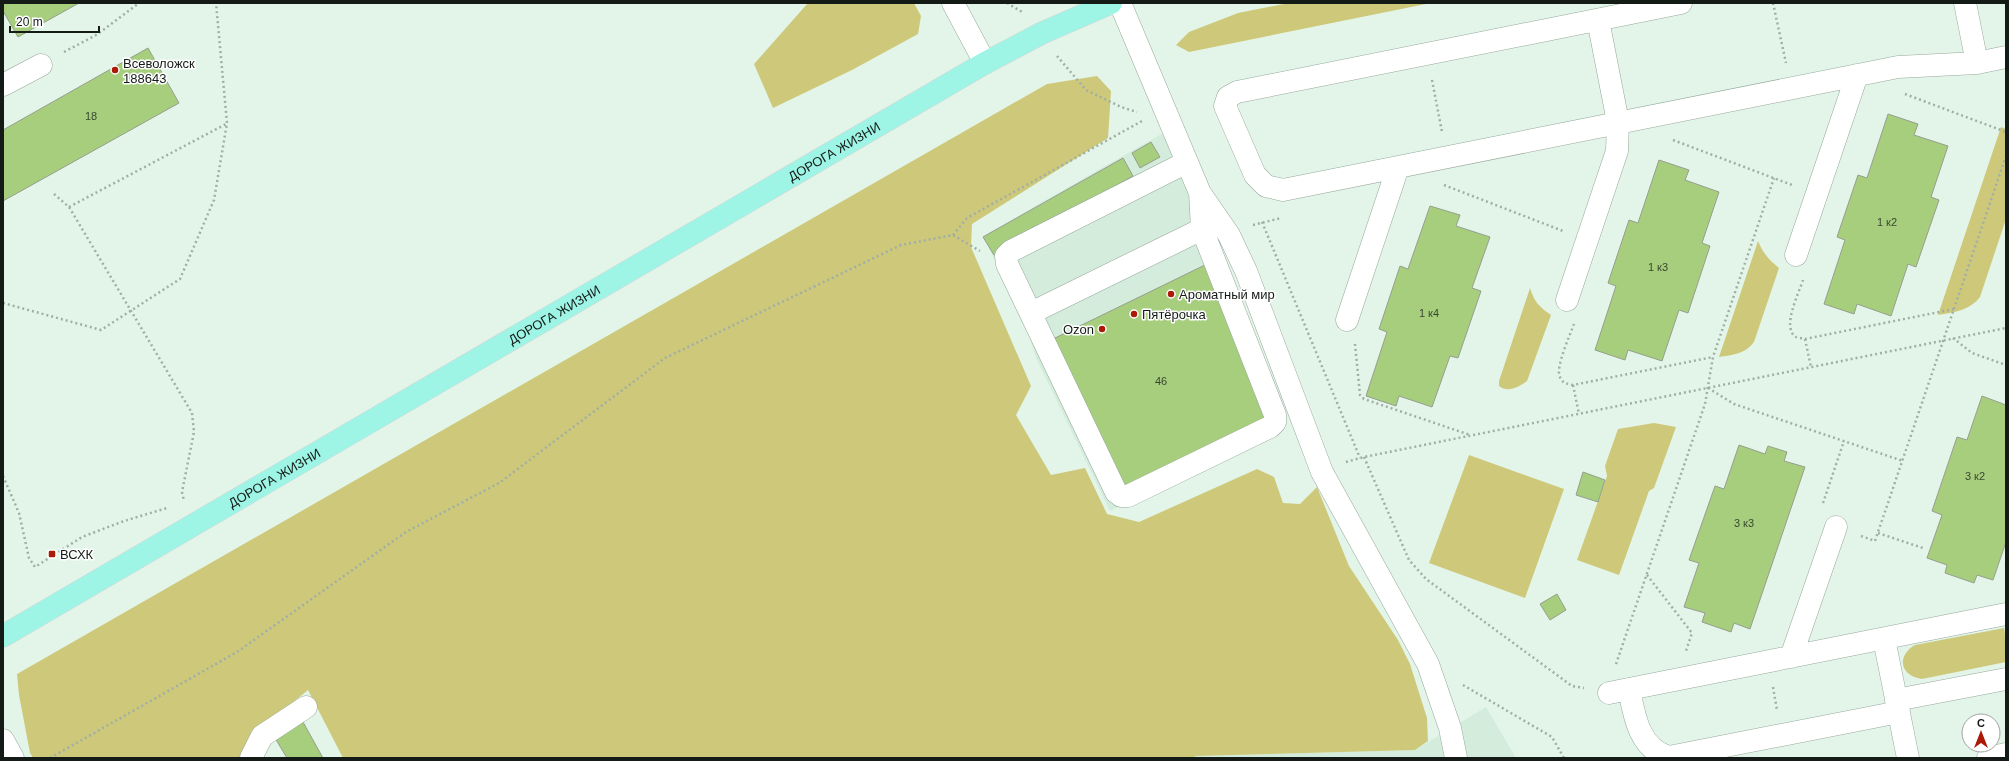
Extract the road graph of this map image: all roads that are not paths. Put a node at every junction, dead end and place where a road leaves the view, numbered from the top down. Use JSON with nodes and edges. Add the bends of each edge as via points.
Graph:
{"nodes":[{"id":1,"x":953,"y":3,"type":"edge"},
{"id":2,"x":1111,"y":3,"type":"edge"},
{"id":3,"x":1120,"y":3,"type":"edge"},
{"id":4,"x":1681,"y":3,"type":"edge"},
{"id":5,"x":1965,"y":3,"type":"edge"},
{"id":6,"x":1598,"y":20,"type":"junction"},
{"id":7,"x":2006,"y":57,"type":"edge"},
{"id":8,"x":985,"y":63,"type":"junction"},
{"id":9,"x":1977,"y":63,"type":"junction"},
{"id":10,"x":41,"y":65,"type":"road end"},
{"id":11,"x":1857,"y":75,"type":"junction"},
{"id":12,"x":3,"y":85,"type":"edge"},
{"id":13,"x":1618,"y":122,"type":"junction"},
{"id":14,"x":1187,"y":162,"type":"junction"},
{"id":15,"x":1398,"y":167,"type":"junction"},
{"id":16,"x":1200,"y":193,"type":"junction"},
{"id":17,"x":1202,"y":229,"type":"junction"},
{"id":18,"x":1801,"y":264,"type":"road end"},
{"id":19,"x":1571,"y":310,"type":"road end"},
{"id":20,"x":1031,"y":313,"type":"junction"},
{"id":21,"x":1347,"y":320,"type":"dead end"},
{"id":22,"x":1836,"y":527,"type":"dead end"},
{"id":23,"x":2006,"y":614,"type":"edge"},
{"id":24,"x":3,"y":636,"type":"edge"},
{"id":25,"x":1884,"y":639,"type":"junction"},
{"id":26,"x":1791,"y":657,"type":"junction"},
{"id":27,"x":2006,"y":679,"type":"edge"},
{"id":28,"x":1898,"y":706,"type":"junction"},
{"id":29,"x":306,"y":707,"type":"dead end"},
{"id":30,"x":3,"y":740,"type":"edge"},
{"id":31,"x":2006,"y":754,"type":"edge"},
{"id":32,"x":13,"y":758,"type":"edge"},
{"id":33,"x":251,"y":758,"type":"edge"},
{"id":34,"x":1456,"y":758,"type":"edge"},
{"id":35,"x":1908,"y":758,"type":"edge"},
{"id":36,"x":1988,"y":758,"type":"edge"}],
"edges":[{"from":1,"to":8,"type":"street"},
{"from":2,"to":8,"type":"main road","name":"ДОРОГА ЖИЗНИ","via":[[1042,33]]},
{"from":3,"to":14,"type":"street","via":[[1161,119]]},
{"from":4,"to":6,"type":"street"},
{"from":5,"to":9,"type":"street"},
{"from":6,"to":13,"type":"street"},
{"from":6,"to":15,"type":"street","via":[[1237,92],[1228,97],[1225,106],[1255,174],[1266,186],[1283,190]]},
{"from":7,"to":9,"type":"street"},
{"from":8,"to":24,"type":"main road","name":"ДОРОГА ЖИЗНИ"},
{"from":9,"to":11,"type":"street","via":[[1898,67]]},
{"from":10,"to":12,"type":"street"},
{"from":11,"to":13,"type":"street"},
{"from":11,"to":18,"type":"street","via":[[1817,194]]},
{"from":13,"to":15,"type":"street"},
{"from":13,"to":19,"type":"street","via":[[1617,151],[1587,240]]},
{"from":14,"to":16,"type":"street"},
{"from":14,"to":20,"type":"street","via":[[1006,256],[1007,264]]},
{"from":15,"to":21,"type":"street"},
{"from":16,"to":17,"type":"street"},
{"from":16,"to":34,"type":"street","via":[[1229,235],[1246,271],[1322,472],[1428,664],[1450,728]]},
{"from":17,"to":20,"type":"street"},
{"from":17,"to":20,"type":"street","via":[[1274,415],[1274,422],[1135,493],[1121,496],[1116,492]]},
{"from":22,"to":26,"type":"street"},
{"from":23,"to":25,"type":"street"},
{"from":25,"to":26,"type":"street"},
{"from":25,"to":28,"type":"street"},
{"from":26,"to":28,"type":"street","via":[[1619,691],[1651,749],[1668,757]]},
{"from":27,"to":28,"type":"street"},
{"from":28,"to":35,"type":"street"},
{"from":29,"to":33,"type":"street","via":[[262,736]]},
{"from":30,"to":32,"type":"street"},
{"from":31,"to":36,"type":"street"}]}
